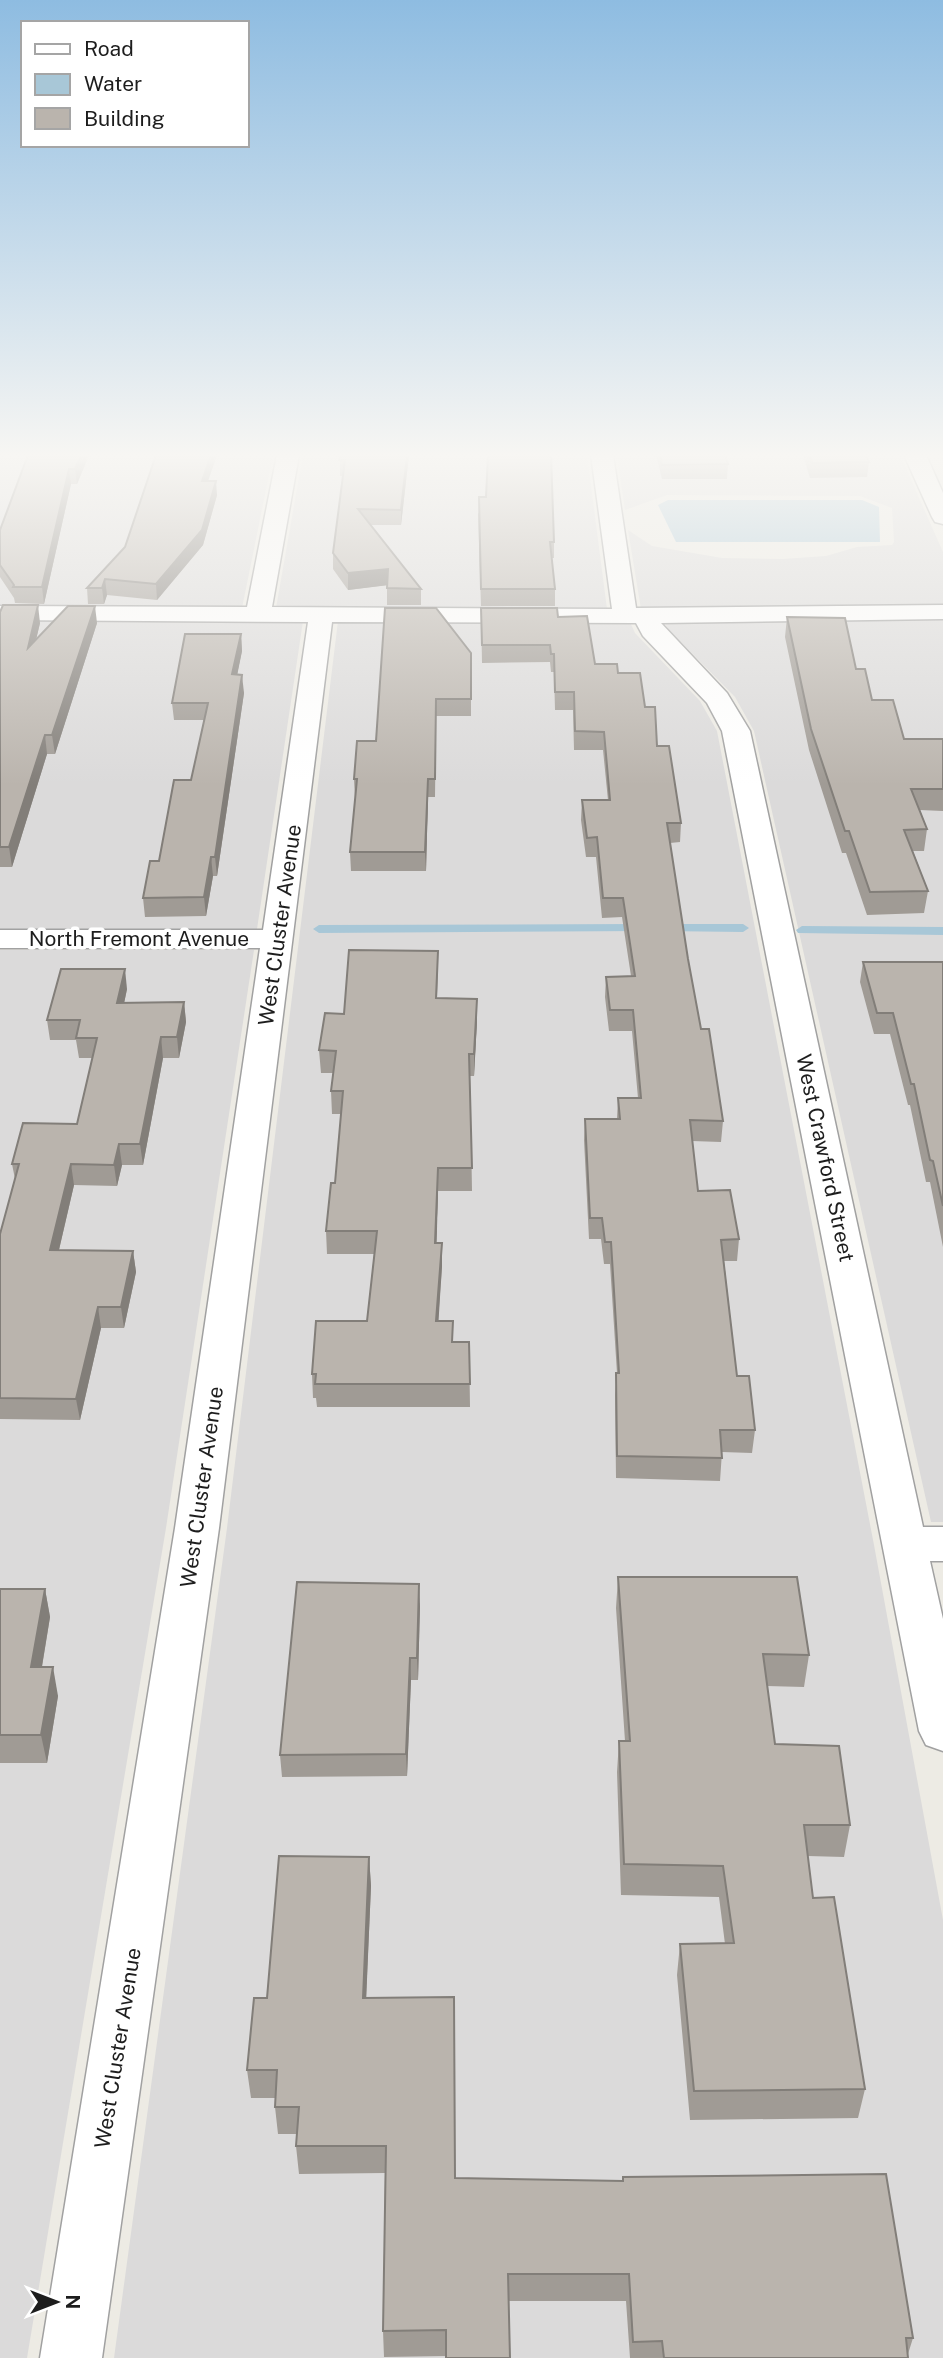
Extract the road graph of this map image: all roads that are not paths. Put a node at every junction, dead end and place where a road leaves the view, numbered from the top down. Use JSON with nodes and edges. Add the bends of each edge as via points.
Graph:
{"nodes":[{"id":1,"x":267,"y":565,"type":"edge"},
{"id":2,"x":625,"y":565,"type":"edge"},
{"id":3,"x":943,"y":612,"type":"edge"},
{"id":4,"x":0,"y":613,"type":"edge"},
{"id":5,"x":258,"y":614,"type":"junction"},
{"id":6,"x":321,"y":614,"type":"junction"},
{"id":7,"x":635,"y":615,"type":"junction"},
{"id":8,"x":0,"y":939,"type":"edge"},
{"id":9,"x":278,"y":939,"type":"junction"},
{"id":10,"x":924,"y":1544,"type":"edge"},
{"id":11,"x":943,"y":1731,"type":"edge"},
{"id":12,"x":71,"y":2358,"type":"edge"}],
"edges":[{"from":1,"to":5,"type":"street"},
{"from":2,"to":7,"type":"street","name":"West Crawford Street"},
{"from":3,"to":7,"type":"street"},
{"from":4,"to":5,"type":"street"},
{"from":5,"to":6,"type":"street"},
{"from":6,"to":7,"type":"street"},
{"from":6,"to":9,"type":"street","name":"West Cluster Avenue"},
{"from":7,"to":10,"type":"street","name":"West Crawford Street","via":[[718,699],[736,730]]},
{"from":8,"to":9,"type":"street","name":"North Fremont Avenue"},
{"from":9,"to":12,"type":"street","name":"West Cluster Avenue","via":[[197,1528]]},
{"from":10,"to":11,"type":"street","name":"West Crawford Street"}]}
